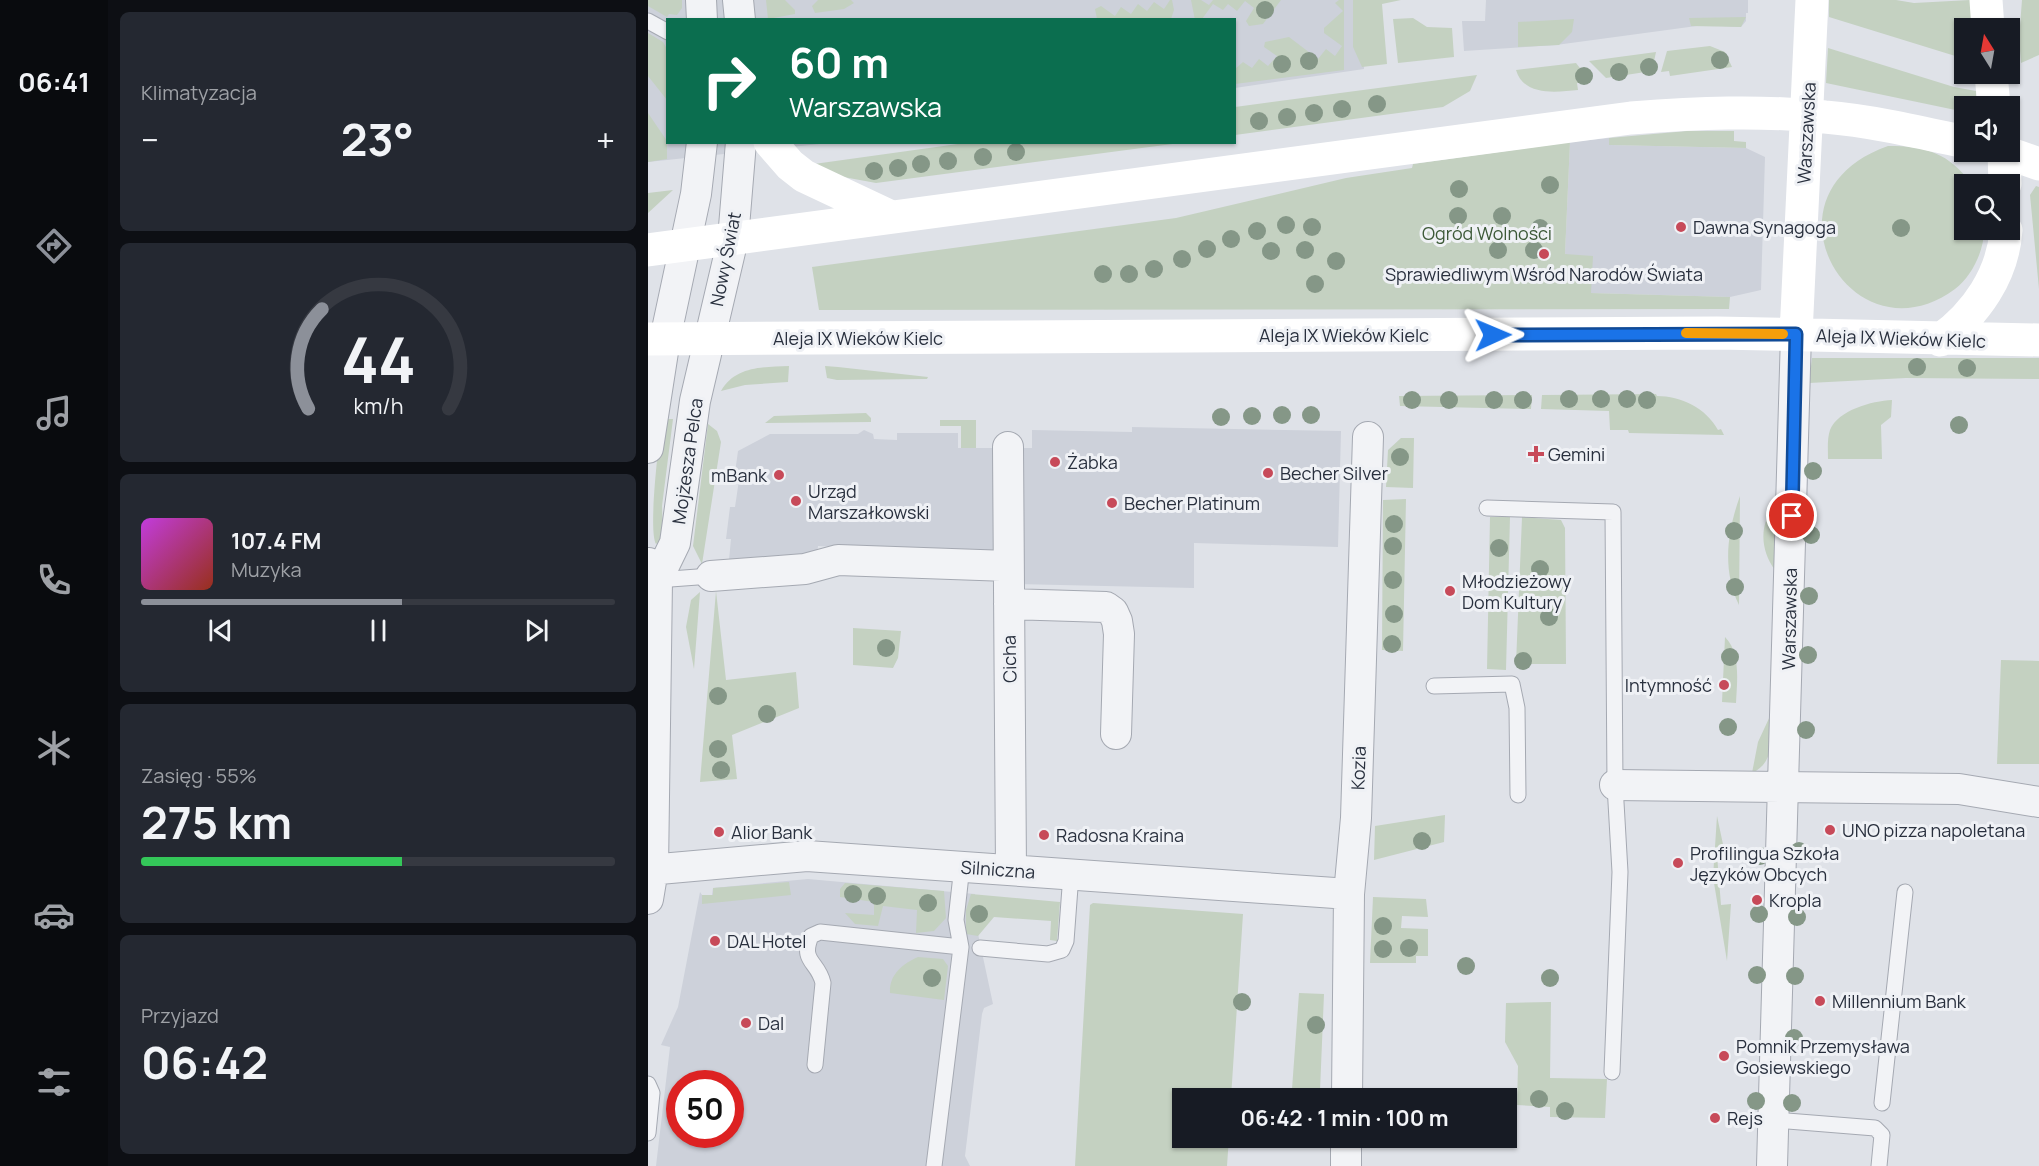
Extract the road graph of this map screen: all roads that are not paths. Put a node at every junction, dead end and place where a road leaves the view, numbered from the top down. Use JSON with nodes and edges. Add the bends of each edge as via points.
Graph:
{"nodes":[{"id":1,"x":701,"y":0,"type":"edge"},
{"id":2,"x":738,"y":0,"type":"edge"},
{"id":3,"x":1812,"y":0,"type":"edge"},
{"id":4,"x":1986,"y":0,"type":"edge"},
{"id":5,"x":702,"y":18,"type":"edge"},
{"id":6,"x":740,"y":18,"type":"edge"},
{"id":7,"x":1987,"y":18,"type":"edge"},
{"id":8,"x":648,"y":21,"type":"edge"},
{"id":9,"x":666,"y":31,"type":"edge"},
{"id":10,"x":1807,"y":115,"type":"junction"},
{"id":11,"x":1954,"y":140,"type":"edge"},
{"id":12,"x":702,"y":144,"type":"edge"},
{"id":13,"x":741,"y":144,"type":"edge"},
{"id":14,"x":772,"y":144,"type":"edge"},
{"id":15,"x":2020,"y":157,"type":"edge"},
{"id":16,"x":2039,"y":164,"type":"edge"},
{"id":17,"x":891,"y":217,"type":"junction"},
{"id":18,"x":733,"y":239,"type":"junction"},
{"id":19,"x":2005,"y":240,"type":"edge"},
{"id":20,"x":684,"y":245,"type":"junction"},
{"id":21,"x":648,"y":250,"type":"edge"},
{"id":22,"x":1796,"y":334,"type":"junction"},
{"id":23,"x":656,"y":339,"type":"edge"},
{"id":24,"x":709,"y":339,"type":"junction"},
{"id":25,"x":1940,"y":340,"type":"junction"},
{"id":26,"x":2039,"y":340,"type":"edge"},
{"id":27,"x":1368,"y":437,"type":"dead end"},
{"id":28,"x":1008,"y":447,"type":"dead end"},
{"id":29,"x":648,"y":448,"type":"edge"},
{"id":30,"x":1487,"y":508,"type":"dead end"},
{"id":31,"x":1008,"y":566,"type":"junction"},
{"id":32,"x":653,"y":570,"type":"edge"},
{"id":33,"x":711,"y":576,"type":"joint"},
{"id":34,"x":1009,"y":604,"type":"junction"},
{"id":35,"x":653,"y":664,"type":"edge"},
{"id":36,"x":1434,"y":686,"type":"dead end"},
{"id":37,"x":1116,"y":734,"type":"dead end"},
{"id":38,"x":1615,"y":785,"type":"junction"},
{"id":39,"x":1785,"y":785,"type":"junction"},
{"id":40,"x":1518,"y":795,"type":"dead end"},
{"id":41,"x":2039,"y":802,"type":"edge"},
{"id":42,"x":962,"y":866,"type":"junction"},
{"id":43,"x":651,"y":870,"type":"edge"},
{"id":44,"x":1011,"y":870,"type":"junction"},
{"id":45,"x":1071,"y":874,"type":"junction"},
{"id":46,"x":1905,"y":892,"type":"dead end"},
{"id":47,"x":1349,"y":894,"type":"junction"},
{"id":48,"x":648,"y":899,"type":"edge"},
{"id":49,"x":961,"y":947,"type":"junction"},
{"id":50,"x":980,"y":948,"type":"dead end"},
{"id":51,"x":815,"y":1065,"type":"dead end"},
{"id":52,"x":1612,"y":1072,"type":"dead end"},
{"id":53,"x":648,"y":1084,"type":"edge"},
{"id":54,"x":1347,"y":1088,"type":"edge"},
{"id":55,"x":1882,"y":1103,"type":"dead end"},
{"id":56,"x":1775,"y":1120,"type":"junction"},
{"id":57,"x":648,"y":1133,"type":"edge"},
{"id":58,"x":1347,"y":1148,"type":"edge"},
{"id":59,"x":934,"y":1166,"type":"edge"},
{"id":60,"x":1346,"y":1166,"type":"edge"},
{"id":61,"x":1772,"y":1166,"type":"edge"},
{"id":62,"x":1879,"y":1166,"type":"edge"}],
"edges":[{"from":1,"to":5,"type":"street"},
{"from":2,"to":6,"type":"street"},
{"from":3,"to":10,"type":"main road","name":"Warszawska"},
{"from":4,"to":7,"type":"main road"},
{"from":8,"to":9,"type":"lane"},
{"from":10,"to":11,"type":"main road"},
{"from":10,"to":17,"type":"main road","via":[[1694,113],[1631,118]]},
{"from":10,"to":22,"type":"main road","name":"Warszawska"},
{"from":12,"to":20,"type":"street"},
{"from":13,"to":18,"type":"street","name":"Nowy Świat"},
{"from":14,"to":17,"type":"main road","via":[[804,176]]},
{"from":15,"to":16,"type":"main road"},
{"from":17,"to":18,"type":"main road"},
{"from":18,"to":20,"type":"main road"},
{"from":18,"to":24,"type":"street","name":"Nowy Świat"},
{"from":19,"to":25,"type":"main road","via":[[1989,284],[1966,319]]},
{"from":20,"to":21,"type":"main road"},
{"from":20,"to":23,"type":"street"},
{"from":22,"to":24,"type":"main road","name":"Aleja IX Wieków Kielc"},
{"from":22,"to":25,"type":"main road","name":"Aleja IX Wieków Kielc"},
{"from":22,"to":39,"type":"street","name":"Warszawska"},
{"from":23,"to":24,"type":"main road","name":"Aleja IX Wieków Kielc"},
{"from":23,"to":29,"type":"street"},
{"from":24,"to":32,"type":"street","name":"Mojżesza Pelca","via":[[689,436],[675,543]]},
{"from":25,"to":26,"type":"main road","name":"Aleja IX Wieków Kielc"},
{"from":27,"to":47,"type":"street","name":"Kozia","via":[[1356,818]]},
{"from":28,"to":31,"type":"street","name":"Cicha"},
{"from":30,"to":38,"type":"lane","via":[[1612,512]]},
{"from":31,"to":33,"type":"street","via":[[838,560],[805,569]]},
{"from":31,"to":34,"type":"street","name":"Cicha"},
{"from":32,"to":33,"type":"lane"},
{"from":32,"to":35,"type":"street","name":"Mojżesza Pelca"},
{"from":34,"to":37,"type":"street","via":[[1106,607],[1113,612],[1119,634]]},
{"from":34,"to":44,"type":"street","name":"Cicha"},
{"from":35,"to":43,"type":"street","name":"Mojżesza Pelca"},
{"from":36,"to":40,"type":"lane","via":[[1512,684],[1517,708]]},
{"from":38,"to":39,"type":"street"},
{"from":38,"to":52,"type":"lane","via":[[1620,872]]},
{"from":39,"to":41,"type":"street","via":[[1959,789]]},
{"from":39,"to":56,"type":"street","name":"Warszawska"},
{"from":42,"to":43,"type":"street","name":"Silniczna","via":[[807,856]]},
{"from":42,"to":44,"type":"street","name":"Silniczna"},
{"from":42,"to":49,"type":"lane","via":[[956,920]]},
{"from":43,"to":48,"type":"street","name":"Mojżesza Pelca"},
{"from":44,"to":45,"type":"street","name":"Silniczna"},
{"from":45,"to":47,"type":"street","name":"Silniczna"},
{"from":45,"to":50,"type":"lane","via":[[1062,950],[1048,954]]},
{"from":46,"to":55,"type":"lane"},
{"from":47,"to":54,"type":"street","name":"Kozia"},
{"from":49,"to":51,"type":"lane","via":[[820,932],[811,936],[808,960],[820,972],[823,983]]},
{"from":49,"to":59,"type":"lane"},
{"from":53,"to":57,"type":"lane","via":[[652,1093]]},
{"from":56,"to":61,"type":"street","name":"Warszawska"},
{"from":56,"to":62,"type":"lane","via":[[1875,1128],[1882,1135]]},
{"from":58,"to":60,"type":"street"}]}
